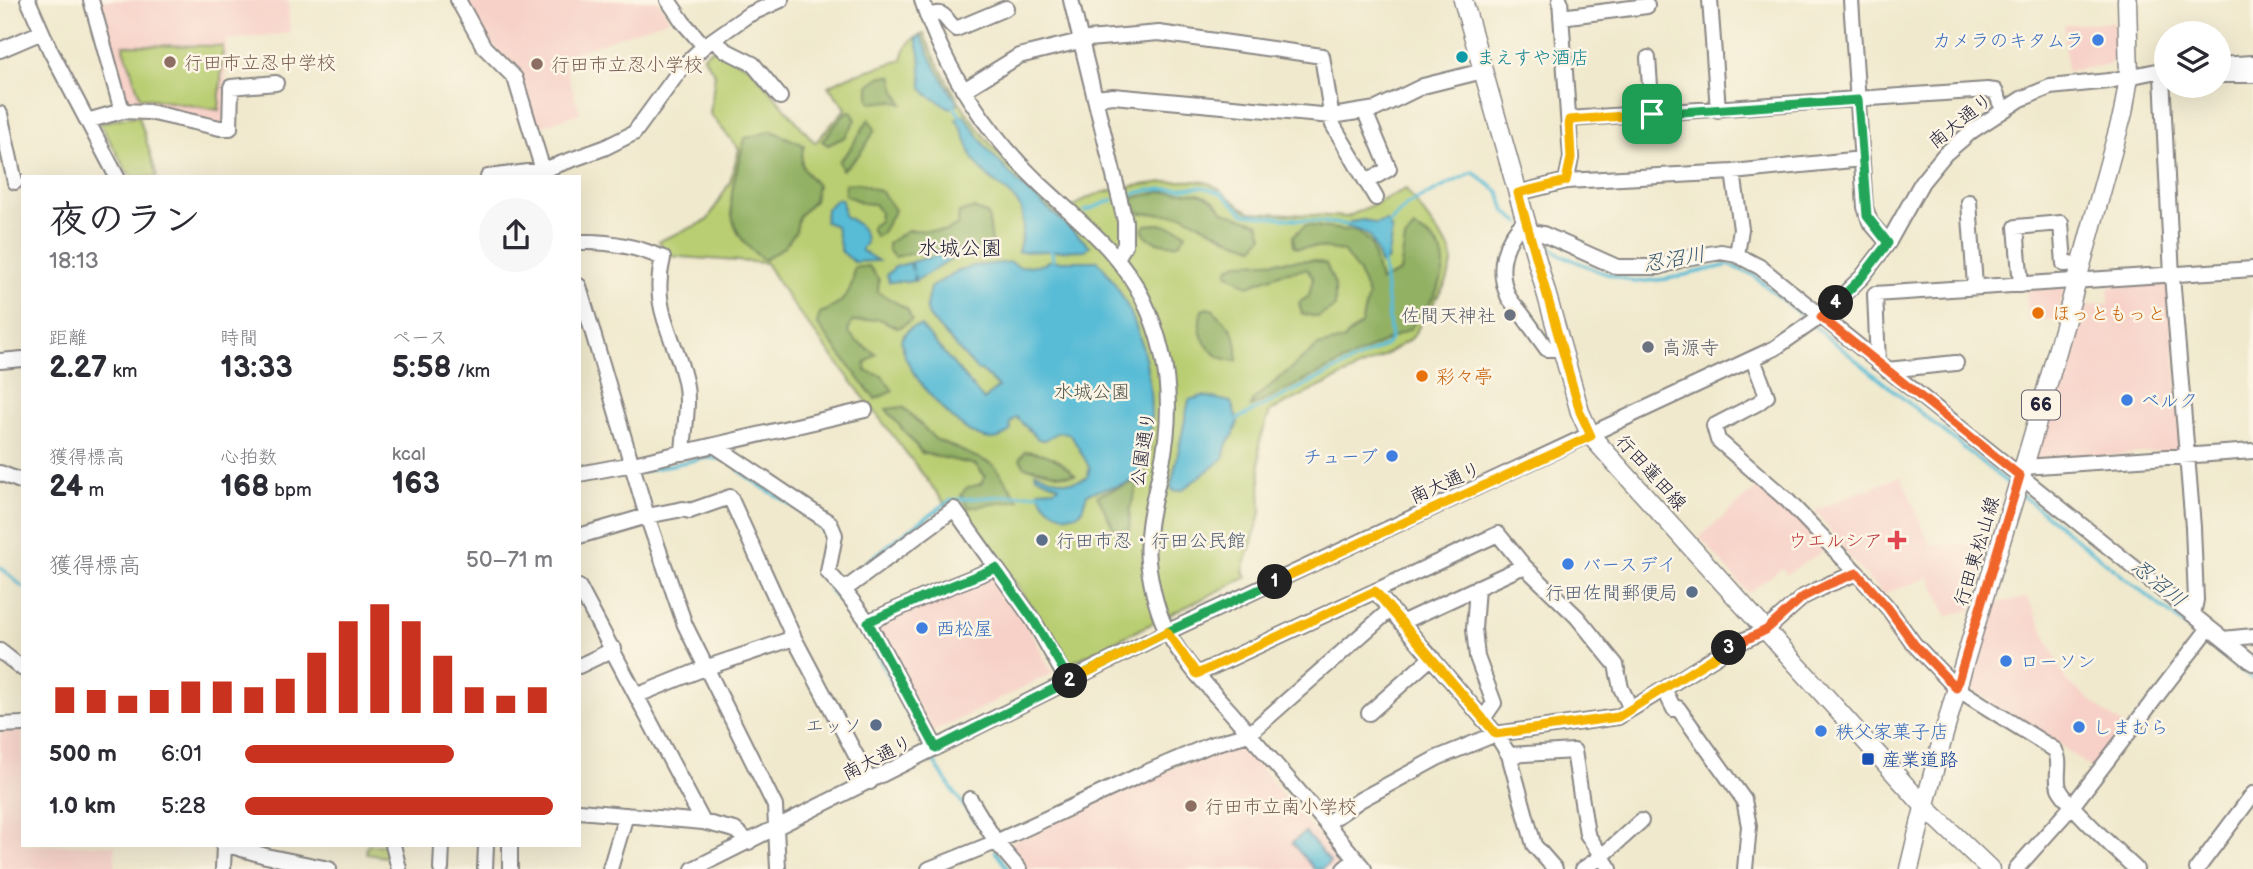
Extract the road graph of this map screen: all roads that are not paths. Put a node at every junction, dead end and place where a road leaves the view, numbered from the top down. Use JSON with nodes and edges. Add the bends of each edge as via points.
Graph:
{"nodes":[{"id":1,"x":28,"y":0,"type":"edge"},
{"id":2,"x":91,"y":0,"type":"edge"},
{"id":3,"x":458,"y":0,"type":"edge"},
{"id":4,"x":668,"y":0,"type":"edge"},
{"id":5,"x":922,"y":0,"type":"edge"},
{"id":6,"x":1071,"y":0,"type":"edge"},
{"id":7,"x":1464,"y":0,"type":"edge"},
{"id":8,"x":1560,"y":0,"type":"edge"},
{"id":9,"x":1710,"y":0,"type":"edge"},
{"id":10,"x":1851,"y":0,"type":"edge"},
{"id":11,"x":2127,"y":0,"type":"edge"},
{"id":12,"x":775,"y":1,"type":"edge"},
{"id":13,"x":1647,"y":6,"type":"dead end"},
{"id":14,"x":1006,"y":8,"type":"dead end"},
{"id":15,"x":927,"y":16,"type":"junction"},
{"id":16,"x":1561,"y":17,"type":"junction"},
{"id":17,"x":41,"y":32,"type":"junction"},
{"id":18,"x":1082,"y":41,"type":"junction"},
{"id":19,"x":709,"y":43,"type":"junction"},
{"id":20,"x":0,"y":50,"type":"edge"},
{"id":21,"x":1648,"y":58,"type":"dead end"},
{"id":22,"x":2253,"y":63,"type":"edge"},
{"id":23,"x":2231,"y":64,"type":"edge"},
{"id":24,"x":1483,"y":71,"type":"junction"},
{"id":25,"x":2154,"y":75,"type":"edge"},
{"id":26,"x":2231,"y":75,"type":"edge"},
{"id":27,"x":2253,"y":75,"type":"edge"},
{"id":28,"x":2129,"y":77,"type":"junction"},
{"id":29,"x":276,"y":83,"type":"dead end"},
{"id":30,"x":964,"y":90,"type":"junction"},
{"id":31,"x":780,"y":97,"type":"dead end"},
{"id":32,"x":1096,"y":97,"type":"junction"},
{"id":33,"x":2162,"y":98,"type":"edge"},
{"id":34,"x":1858,"y":100,"type":"junction"},
{"id":35,"x":2003,"y":109,"type":"junction"},
{"id":36,"x":1718,"y":110,"type":"junction"},
{"id":37,"x":122,"y":111,"type":"junction"},
{"id":38,"x":1365,"y":111,"type":"junction"},
{"id":39,"x":0,"y":114,"type":"edge"},
{"id":40,"x":1652,"y":114,"type":"junction"},
{"id":41,"x":1332,"y":116,"type":"junction"},
{"id":42,"x":1569,"y":120,"type":"junction"},
{"id":43,"x":87,"y":121,"type":"junction"},
{"id":44,"x":1863,"y":159,"type":"junction"},
{"id":45,"x":1734,"y":172,"type":"junction"},
{"id":46,"x":544,"y":174,"type":"edge"},
{"id":47,"x":116,"y":175,"type":"edge"},
{"id":48,"x":525,"y":175,"type":"edge"},
{"id":49,"x":0,"y":181,"type":"edge"},
{"id":50,"x":1566,"y":181,"type":"junction"},
{"id":51,"x":19,"y":182,"type":"edge"},
{"id":52,"x":1366,"y":182,"type":"junction"},
{"id":53,"x":1518,"y":193,"type":"junction"},
{"id":54,"x":1376,"y":198,"type":"dead end"},
{"id":55,"x":1969,"y":202,"type":"dead end"},
{"id":56,"x":1527,"y":226,"type":"junction"},
{"id":57,"x":581,"y":242,"type":"edge"},
{"id":58,"x":1888,"y":243,"type":"junction"},
{"id":59,"x":1737,"y":255,"type":"junction"},
{"id":60,"x":1117,"y":258,"type":"junction"},
{"id":61,"x":2081,"y":263,"type":"junction"},
{"id":62,"x":2253,"y":270,"type":"edge"},
{"id":63,"x":2172,"y":276,"type":"junction"},
{"id":64,"x":2075,"y":282,"type":"junction"},
{"id":65,"x":2021,"y":285,"type":"junction"},
{"id":66,"x":1975,"y":286,"type":"junction"},
{"id":67,"x":581,"y":293,"type":"edge"},
{"id":68,"x":1821,"y":317,"type":"junction"},
{"id":69,"x":1562,"y":349,"type":"junction"},
{"id":70,"x":21,"y":359,"type":"edge"},
{"id":71,"x":1753,"y":359,"type":"junction"},
{"id":72,"x":0,"y":361,"type":"edge"},
{"id":73,"x":1956,"y":363,"type":"dead end"},
{"id":74,"x":1883,"y":366,"type":"junction"},
{"id":75,"x":865,"y":410,"type":"dead end"},
{"id":76,"x":1591,"y":436,"type":"junction"},
{"id":77,"x":714,"y":445,"type":"junction"},
{"id":78,"x":2253,"y":451,"type":"edge"},
{"id":79,"x":683,"y":453,"type":"junction"},
{"id":80,"x":2187,"y":456,"type":"junction"},
{"id":81,"x":633,"y":464,"type":"junction"},
{"id":82,"x":2022,"y":472,"type":"junction"},
{"id":83,"x":0,"y":473,"type":"edge"},
{"id":84,"x":581,"y":474,"type":"edge"},
{"id":85,"x":21,"y":481,"type":"edge"},
{"id":86,"x":647,"y":516,"type":"junction"},
{"id":87,"x":581,"y":535,"type":"edge"},
{"id":88,"x":1524,"y":566,"type":"junction"},
{"id":89,"x":996,"y":568,"type":"junction"},
{"id":90,"x":1857,"y":573,"type":"junction"},
{"id":91,"x":1477,"y":587,"type":"junction"},
{"id":92,"x":845,"y":590,"type":"junction"},
{"id":93,"x":581,"y":591,"type":"edge"},
{"id":94,"x":1375,"y":591,"type":"junction"},
{"id":95,"x":1391,"y":609,"type":"junction"},
{"id":96,"x":2193,"y":614,"type":"junction"},
{"id":97,"x":868,"y":622,"type":"junction"},
{"id":98,"x":1402,"y":622,"type":"junction"},
{"id":99,"x":2208,"y":628,"type":"junction"},
{"id":100,"x":1766,"y":630,"type":"junction"},
{"id":101,"x":1167,"y":632,"type":"junction"},
{"id":102,"x":2253,"y":636,"type":"edge"},
{"id":103,"x":794,"y":638,"type":"junction"},
{"id":104,"x":2223,"y":639,"type":"junction"},
{"id":105,"x":614,"y":649,"type":"junction"},
{"id":106,"x":0,"y":651,"type":"edge"},
{"id":107,"x":1432,"y":657,"type":"junction"},
{"id":108,"x":2253,"y":663,"type":"edge"},
{"id":109,"x":581,"y":665,"type":"edge"},
{"id":110,"x":21,"y":667,"type":"edge"},
{"id":111,"x":705,"y":668,"type":"junction"},
{"id":112,"x":1197,"y":674,"type":"junction"},
{"id":113,"x":1068,"y":682,"type":"junction"},
{"id":114,"x":1956,"y":688,"type":"junction"},
{"id":115,"x":1664,"y":689,"type":"junction"},
{"id":116,"x":638,"y":695,"type":"junction"},
{"id":117,"x":1631,"y":709,"type":"junction"},
{"id":118,"x":1369,"y":713,"type":"dead end"},
{"id":119,"x":1483,"y":719,"type":"junction"},
{"id":120,"x":0,"y":724,"type":"edge"},
{"id":121,"x":21,"y":724,"type":"edge"},
{"id":122,"x":1249,"y":734,"type":"junction"},
{"id":123,"x":1496,"y":734,"type":"junction"},
{"id":124,"x":936,"y":748,"type":"junction"},
{"id":125,"x":1509,"y":755,"type":"junction"},
{"id":126,"x":870,"y":782,"type":"junction"},
{"id":127,"x":2253,"y":794,"type":"edge"},
{"id":128,"x":970,"y":799,"type":"dead end"},
{"id":129,"x":2073,"y":805,"type":"junction"},
{"id":130,"x":1924,"y":806,"type":"junction"},
{"id":131,"x":581,"y":811,"type":"edge"},
{"id":132,"x":626,"y":815,"type":"junction"},
{"id":133,"x":1641,"y":821,"type":"dead end"},
{"id":134,"x":704,"y":822,"type":"junction"},
{"id":135,"x":1327,"y":823,"type":"junction"},
{"id":136,"x":776,"y":829,"type":"junction"},
{"id":137,"x":749,"y":842,"type":"junction"},
{"id":138,"x":996,"y":842,"type":"junction"},
{"id":139,"x":226,"y":847,"type":"edge"},
{"id":140,"x":233,"y":847,"type":"edge"},
{"id":141,"x":394,"y":847,"type":"edge"},
{"id":142,"x":442,"y":847,"type":"edge"},
{"id":143,"x":486,"y":847,"type":"edge"},
{"id":144,"x":510,"y":847,"type":"edge"},
{"id":145,"x":1601,"y":857,"type":"junction"},
{"id":146,"x":1360,"y":864,"type":"edge"},
{"id":147,"x":223,"y":869,"type":"edge"},
{"id":148,"x":329,"y":869,"type":"edge"},
{"id":149,"x":399,"y":869,"type":"edge"},
{"id":150,"x":441,"y":869,"type":"edge"},
{"id":151,"x":485,"y":869,"type":"edge"},
{"id":152,"x":510,"y":869,"type":"edge"},
{"id":153,"x":610,"y":869,"type":"edge"},
{"id":154,"x":693,"y":869,"type":"edge"},
{"id":155,"x":778,"y":869,"type":"edge"},
{"id":156,"x":929,"y":869,"type":"edge"},
{"id":157,"x":1019,"y":869,"type":"edge"},
{"id":158,"x":1344,"y":869,"type":"edge"},
{"id":159,"x":1555,"y":869,"type":"edge"},
{"id":160,"x":1583,"y":869,"type":"edge"},
{"id":161,"x":1610,"y":869,"type":"edge"},
{"id":162,"x":1745,"y":869,"type":"edge"},
{"id":163,"x":1909,"y":869,"type":"edge"},
{"id":164,"x":1990,"y":869,"type":"edge"},
{"id":165,"x":2016,"y":869,"type":"edge"},
{"id":166,"x":2136,"y":869,"type":"edge"},
{"id":167,"x":2197,"y":869,"type":"edge"}],
"edges":[{"from":1,"to":17,"type":"street"},
{"from":2,"to":37,"type":"street"},
{"from":3,"to":46,"type":"street","via":[[484,47],[515,78]]},
{"from":4,"to":19,"type":"street","via":[[682,22]]},
{"from":5,"to":15,"type":"street","name":"公園通り"},
{"from":6,"to":18,"type":"street"},
{"from":7,"to":24,"type":"main road","name":"行田蓮田線"},
{"from":8,"to":16,"type":"street"},
{"from":9,"to":36,"type":"street"},
{"from":10,"to":34,"type":"street"},
{"from":11,"to":28,"type":"main road","name":"行田東松山線","number":"66"},
{"from":12,"to":19,"type":"street"},
{"from":13,"to":16,"type":"street"},
{"from":14,"to":15,"type":"street","via":[[956,29],[946,16]]},
{"from":15,"to":30,"type":"street","name":"公園通り"},
{"from":16,"to":42,"type":"street"},
{"from":17,"to":20,"type":"street"},
{"from":17,"to":43,"type":"street"},
{"from":18,"to":30,"type":"street","via":[[1018,57]]},
{"from":18,"to":32,"type":"street"},
{"from":18,"to":41,"type":"street","via":[[1159,33],[1322,56]]},
{"from":19,"to":31,"type":"street","via":[[753,64]]},
{"from":19,"to":46,"type":"street","via":[[683,66],[634,133]]},
{"from":21,"to":40,"type":"street"},
{"from":22,"to":23,"type":"street"},
{"from":24,"to":38,"type":"street","via":[[1423,86],[1384,107]]},
{"from":24,"to":53,"type":"main road","name":"行田蓮田線"},
{"from":25,"to":28,"type":"street","name":"南大通り"},
{"from":26,"to":27,"type":"street"},
{"from":28,"to":35,"type":"street","name":"南大通り","via":[[2050,87]]},
{"from":28,"to":61,"type":"main road","name":"行田東松山線","number":"66"},
{"from":29,"to":37,"type":"street","via":[[232,87],[230,128],[149,111]]},
{"from":30,"to":60,"type":"street","name":"公園通り","via":[[1018,161]]},
{"from":32,"to":41,"type":"street"},
{"from":32,"to":60,"type":"street","via":[[1127,235]]},
{"from":33,"to":63,"type":"street"},
{"from":34,"to":35,"type":"street","via":[[1987,90],[1995,91]]},
{"from":34,"to":36,"type":"street"},
{"from":34,"to":44,"type":"street"},
{"from":35,"to":58,"type":"street","name":"南大通り","via":[[1945,154],[1922,183]]},
{"from":36,"to":40,"type":"street"},
{"from":37,"to":43,"type":"street"},
{"from":38,"to":41,"type":"street"},
{"from":38,"to":52,"type":"street","via":[[1390,169]]},
{"from":39,"to":51,"type":"street"},
{"from":40,"to":42,"type":"street"},
{"from":41,"to":52,"type":"street"},
{"from":42,"to":50,"type":"street","via":[[1571,158]]},
{"from":43,"to":47,"type":"street"},
{"from":44,"to":45,"type":"street"},
{"from":44,"to":58,"type":"street","via":[[1867,216]]},
{"from":45,"to":50,"type":"street"},
{"from":45,"to":59,"type":"street","via":[[1741,229]]},
{"from":46,"to":48,"type":"street"},
{"from":49,"to":51,"type":"street"},
{"from":50,"to":53,"type":"street"},
{"from":52,"to":54,"type":"street"},
{"from":53,"to":56,"type":"main road","name":"行田蓮田線"},
{"from":55,"to":66,"type":"street"},
{"from":56,"to":59,"type":"street","via":[[1617,267],[1659,267],[1721,252]]},
{"from":56,"to":69,"type":"main road","name":"行田蓮田線"},
{"from":56,"to":69,"type":"street","via":[[1515,230],[1506,244],[1502,270],[1508,298],[1547,349]]},
{"from":57,"to":79,"type":"street","via":[[640,248],[663,258],[660,299],[685,382]]},
{"from":58,"to":68,"type":"street","name":"南大通り","via":[[1862,277]]},
{"from":59,"to":68,"type":"street","via":[[1760,267]]},
{"from":60,"to":101,"type":"street","name":"公園通り","via":[[1151,316],[1168,383],[1167,439],[1150,511],[1147,548],[1152,586]]},
{"from":61,"to":64,"type":"main road","name":"行田東松山線","number":"66"},
{"from":61,"to":65,"type":"street","via":[[2064,264],[2061,223],[2016,227]]},
{"from":62,"to":63,"type":"street"},
{"from":63,"to":64,"type":"street"},
{"from":63,"to":80,"type":"street"},
{"from":64,"to":65,"type":"street"},
{"from":64,"to":82,"type":"main road","name":"行田東松山線","number":"66"},
{"from":65,"to":66,"type":"street"},
{"from":66,"to":74,"type":"street","via":[[1875,294]]},
{"from":67,"to":81,"type":"street"},
{"from":68,"to":71,"type":"street","name":"南大通り"},
{"from":68,"to":74,"type":"street"},
{"from":69,"to":76,"type":"main road","name":"行田蓮田線"},
{"from":70,"to":72,"type":"street"},
{"from":71,"to":76,"type":"street","name":"南大通り"},
{"from":71,"to":90,"type":"street","via":[[1767,396],[1714,426],[1718,440],[1787,500]]},
{"from":73,"to":74,"type":"street"},
{"from":74,"to":82,"type":"street"},
{"from":75,"to":77,"type":"street"},
{"from":76,"to":100,"type":"main road","name":"行田蓮田線"},
{"from":76,"to":101,"type":"street","name":"南大通り"},
{"from":77,"to":79,"type":"street"},
{"from":77,"to":92,"type":"street","via":[[830,523],[835,535],[828,572]]},
{"from":78,"to":80,"type":"street"},
{"from":79,"to":81,"type":"street"},
{"from":80,"to":82,"type":"street"},
{"from":80,"to":96,"type":"street","via":[[2196,600]]},
{"from":81,"to":84,"type":"street"},
{"from":81,"to":86,"type":"street"},
{"from":82,"to":96,"type":"street"},
{"from":82,"to":114,"type":"main road","name":"行田東松山線","number":"66"},
{"from":83,"to":85,"type":"street"},
{"from":86,"to":87,"type":"street"},
{"from":86,"to":103,"type":"street","via":[[690,511],[730,497]]},
{"from":86,"to":111,"type":"street"},
{"from":88,"to":91,"type":"street"},
{"from":88,"to":94,"type":"street","via":[[1498,534]]},
{"from":88,"to":117,"type":"street","via":[[1577,617],[1616,665]]},
{"from":89,"to":92,"type":"street","via":[[954,509]]},
{"from":89,"to":97,"type":"street"},
{"from":89,"to":113,"type":"street","via":[[1034,621]]},
{"from":90,"to":100,"type":"street","via":[[1803,597]]},
{"from":90,"to":114,"type":"street"},
{"from":91,"to":98,"type":"street"},
{"from":91,"to":119,"type":"street","via":[[1477,657],[1494,704]]},
{"from":92,"to":97,"type":"street"},
{"from":93,"to":105,"type":"street"},
{"from":94,"to":95,"type":"street"},
{"from":94,"to":112,"type":"street"},
{"from":95,"to":98,"type":"street"},
{"from":95,"to":122,"type":"street"},
{"from":96,"to":99,"type":"street"},
{"from":97,"to":124,"type":"street"},
{"from":98,"to":107,"type":"street"},
{"from":99,"to":104,"type":"street"},
{"from":99,"to":129,"type":"street"},
{"from":100,"to":115,"type":"street"},
{"from":100,"to":130,"type":"main road","name":"行田蓮田線"},
{"from":101,"to":112,"type":"street","name":"公園通り"},
{"from":101,"to":113,"type":"street","name":"南大通り"},
{"from":102,"to":104,"type":"street"},
{"from":103,"to":111,"type":"street"},
{"from":103,"to":126,"type":"street"},
{"from":104,"to":108,"type":"street"},
{"from":105,"to":109,"type":"street"},
{"from":105,"to":116,"type":"street"},
{"from":106,"to":110,"type":"street"},
{"from":107,"to":118,"type":"street"},
{"from":107,"to":119,"type":"street"},
{"from":111,"to":116,"type":"street"},
{"from":111,"to":136,"type":"street","via":[[775,806]]},
{"from":112,"to":122,"type":"street","name":"公園通り"},
{"from":113,"to":124,"type":"street","name":"南大通り"},
{"from":114,"to":129,"type":"street","via":[[2054,750],[2059,757],[2059,788]]},
{"from":114,"to":130,"type":"main road","name":"行田東松山線","number":"66"},
{"from":115,"to":117,"type":"street"},
{"from":115,"to":162,"type":"street","via":[[1674,709],[1678,708],[1744,800],[1749,827]]},
{"from":116,"to":134,"type":"street"},
{"from":117,"to":123,"type":"street","via":[[1618,717]]},
{"from":119,"to":123,"type":"street"},
{"from":120,"to":121,"type":"street"},
{"from":122,"to":135,"type":"street","name":"公園通り"},
{"from":122,"to":138,"type":"street","via":[[1210,745]]},
{"from":123,"to":125,"type":"street"},
{"from":123,"to":135,"type":"street","via":[[1437,758]]},
{"from":124,"to":126,"type":"street","name":"南大通り"},
{"from":125,"to":145,"type":"street","via":[[1574,751],[1587,834]]},
{"from":125,"to":159,"type":"street","via":[[1534,845]]},
{"from":126,"to":136,"type":"street","name":"南大通り"},
{"from":127,"to":167,"type":"street"},
{"from":128,"to":138,"type":"street"},
{"from":129,"to":165,"type":"street"},
{"from":129,"to":166,"type":"street"},
{"from":130,"to":163,"type":"main road","name":"行田東松山線","number":"66"},
{"from":130,"to":164,"type":"main road","name":"行田蓮田線"},
{"from":131,"to":132,"type":"street"},
{"from":132,"to":134,"type":"street"},
{"from":132,"to":153,"type":"street"},
{"from":133,"to":145,"type":"street"},
{"from":134,"to":137,"type":"street","via":[[735,830]]},
{"from":135,"to":146,"type":"street","name":"公園通り"},
{"from":136,"to":137,"type":"street","name":"南大通り"},
{"from":136,"to":155,"type":"street"},
{"from":137,"to":154,"type":"street","name":"南大通り"},
{"from":138,"to":156,"type":"street"},
{"from":138,"to":157,"type":"street"},
{"from":139,"to":147,"type":"street"},
{"from":140,"to":148,"type":"street"},
{"from":141,"to":149,"type":"street"},
{"from":142,"to":150,"type":"street"},
{"from":143,"to":151,"type":"street"},
{"from":144,"to":152,"type":"street"},
{"from":145,"to":160,"type":"street"},
{"from":145,"to":161,"type":"street"},
{"from":146,"to":158,"type":"street"}]}
